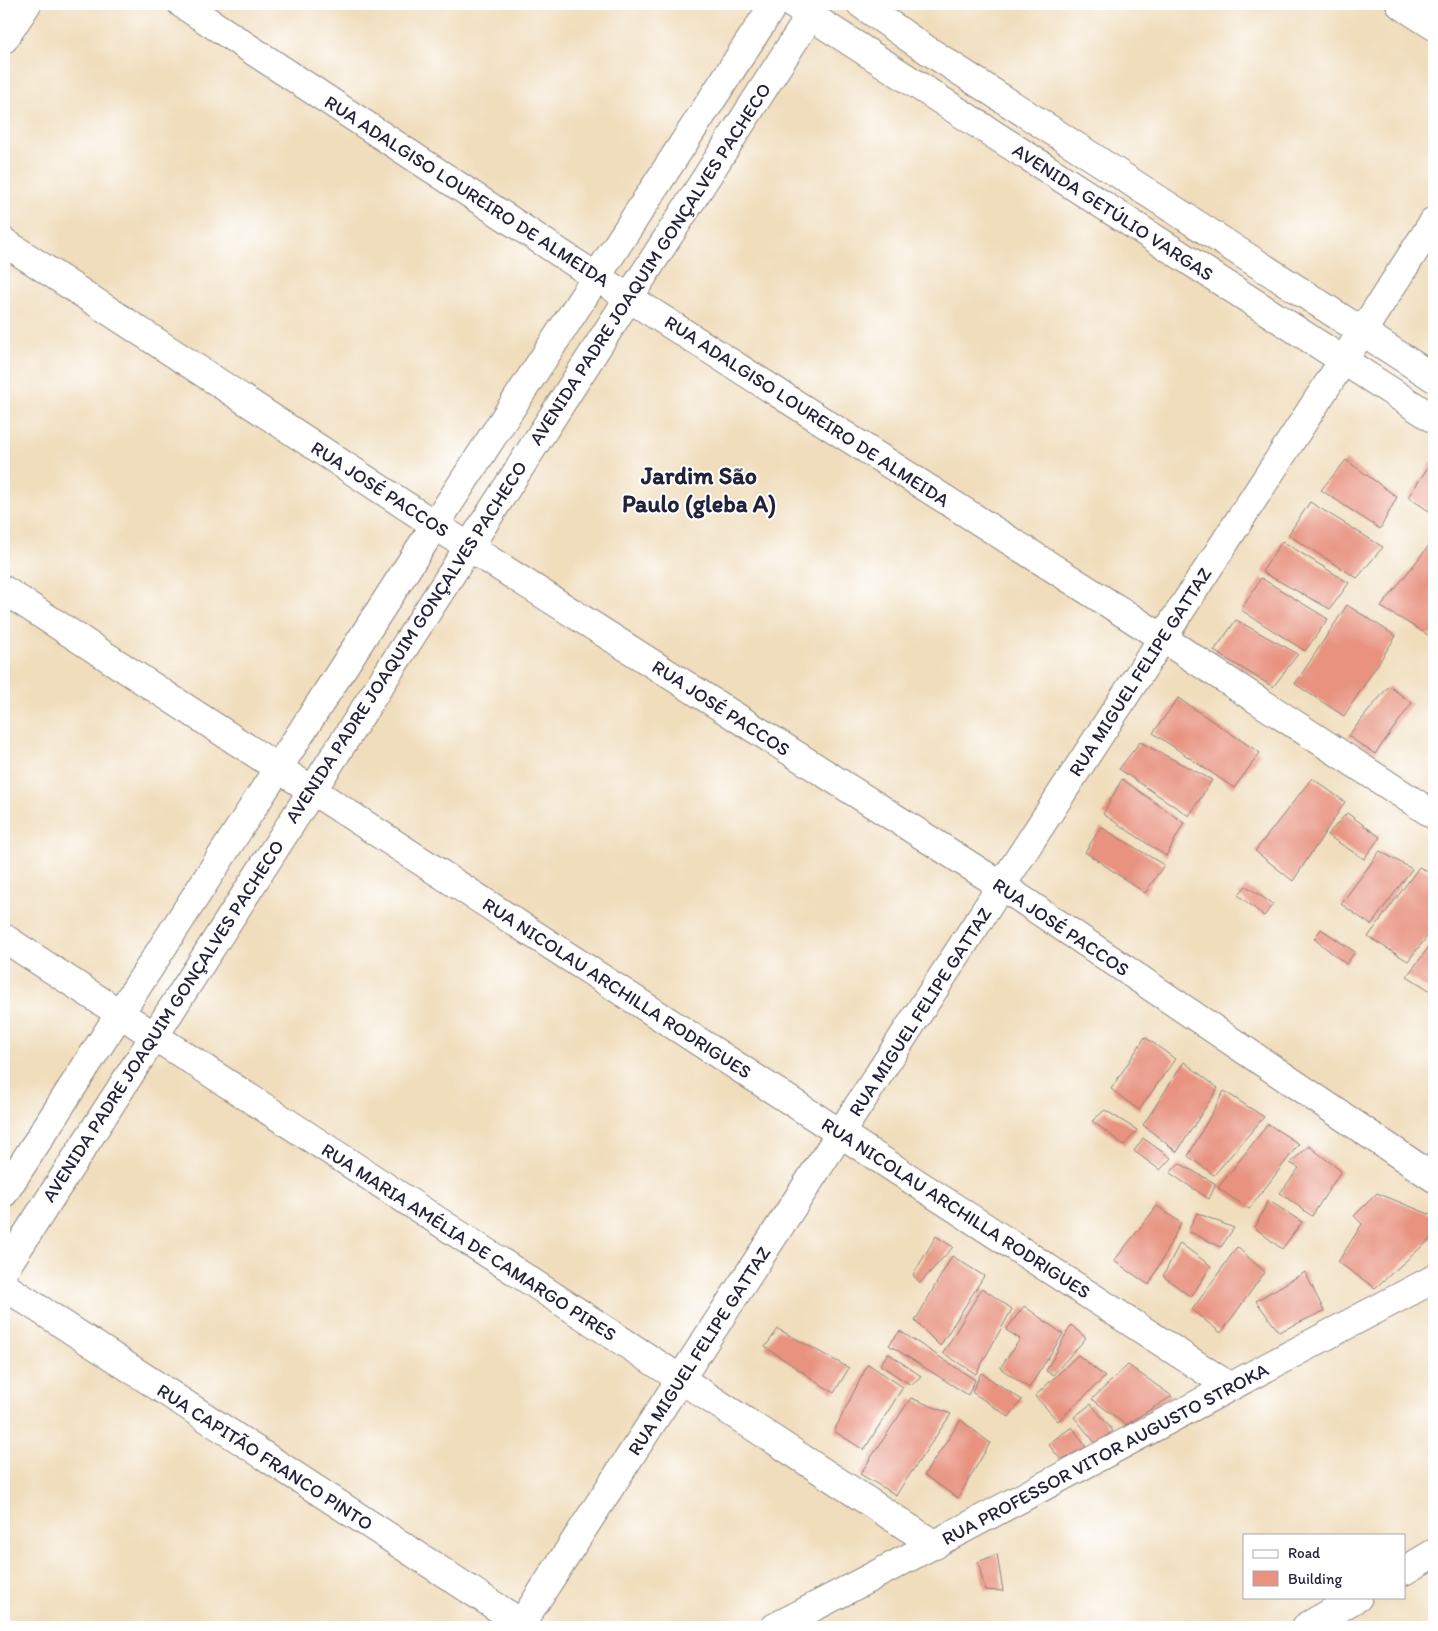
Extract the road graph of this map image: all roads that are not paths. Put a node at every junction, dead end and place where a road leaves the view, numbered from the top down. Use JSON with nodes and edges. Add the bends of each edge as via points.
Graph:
{"nodes":[{"id":1,"x":27,"y":4,"type":"edge"},
{"id":2,"x":182,"y":4,"type":"edge"},
{"id":3,"x":774,"y":4,"type":"edge"},
{"id":4,"x":861,"y":4,"type":"edge"},
{"id":5,"x":1400,"y":4,"type":"edge"},
{"id":6,"x":807,"y":8,"type":"edge"},
{"id":7,"x":1434,"y":26,"type":"edge"},
{"id":8,"x":4,"y":39,"type":"edge"},
{"id":9,"x":1434,"y":220,"type":"edge"},
{"id":10,"x":4,"y":242,"type":"edge"},
{"id":11,"x":597,"y":277,"type":"junction"},
{"id":12,"x":628,"y":297,"type":"junction"},
{"id":13,"x":1362,"y":331,"type":"junction"},
{"id":14,"x":1343,"y":360,"type":"junction"},
{"id":15,"x":1434,"y":378,"type":"edge"},
{"id":16,"x":1434,"y":419,"type":"edge"},
{"id":17,"x":435,"y":524,"type":"junction"},
{"id":18,"x":468,"y":546,"type":"junction"},
{"id":19,"x":4,"y":590,"type":"edge"},
{"id":20,"x":1162,"y":638,"type":"junction"},
{"id":21,"x":278,"y":768,"type":"junction"},
{"id":22,"x":311,"y":790,"type":"junction"},
{"id":23,"x":1434,"y":815,"type":"edge"},
{"id":24,"x":1002,"y":886,"type":"junction"},
{"id":25,"x":4,"y":938,"type":"edge"},
{"id":26,"x":119,"y":1013,"type":"junction"},
{"id":27,"x":154,"y":1036,"type":"junction"},
{"id":28,"x":840,"y":1134,"type":"junction"},
{"id":29,"x":1434,"y":1178,"type":"edge"},
{"id":30,"x":4,"y":1194,"type":"edge"},
{"id":31,"x":4,"y":1270,"type":"edge"},
{"id":32,"x":1434,"y":1279,"type":"edge"},
{"id":33,"x":4,"y":1286,"type":"edge"},
{"id":34,"x":680,"y":1379,"type":"junction"},
{"id":35,"x":1229,"y":1386,"type":"junction"},
{"id":36,"x":935,"y":1545,"type":"junction"},
{"id":37,"x":1434,"y":1553,"type":"edge"},
{"id":38,"x":1406,"y":1570,"type":"edge"},
{"id":39,"x":1356,"y":1598,"type":"edge"},
{"id":40,"x":522,"y":1626,"type":"edge"},
{"id":41,"x":775,"y":1627,"type":"edge"},
{"id":42,"x":1306,"y":1627,"type":"edge"}],
"edges":[{"from":1,"to":8,"type":"street"},
{"from":2,"to":11,"type":"street","name":"RUA ADALGISO LOUREIRO DE ALMEIDA"},
{"from":3,"to":11,"type":"street","name":"AVENIDA PADRE JOAQUIM GONÇALVES PACHECO"},
{"from":4,"to":13,"type":"street","name":"AVENIDA GETÚLIO VARGAS"},
{"from":5,"to":7,"type":"street"},
{"from":6,"to":12,"type":"street","name":"AVENIDA PADRE JOAQUIM GONÇALVES PACHECO"},
{"from":6,"to":14,"type":"street","name":"AVENIDA GETÚLIO VARGAS"},
{"from":9,"to":13,"type":"street","name":"RUA MIGUEL FELIPE GATTAZ"},
{"from":10,"to":17,"type":"street","name":"RUA JOSÉ PACCOS"},
{"from":11,"to":12,"type":"street","name":"RUA ADALGISO LOUREIRO DE ALMEIDA"},
{"from":11,"to":17,"type":"street","name":"AVENIDA PADRE JOAQUIM GONÇALVES PACHECO"},
{"from":12,"to":18,"type":"street","name":"AVENIDA PADRE JOAQUIM GONÇALVES PACHECO"},
{"from":12,"to":20,"type":"street","name":"RUA ADALGISO LOUREIRO DE ALMEIDA"},
{"from":13,"to":14,"type":"street","name":"RUA MIGUEL FELIPE GATTAZ"},
{"from":13,"to":15,"type":"street","name":"AVENIDA GETÚLIO VARGAS"},
{"from":14,"to":16,"type":"street","name":"AVENIDA GETÚLIO VARGAS"},
{"from":14,"to":20,"type":"street","name":"RUA MIGUEL FELIPE GATTAZ"},
{"from":17,"to":18,"type":"street","name":"RUA JOSÉ PACCOS"},
{"from":17,"to":21,"type":"street","name":"AVENIDA PADRE JOAQUIM GONÇALVES PACHECO"},
{"from":18,"to":22,"type":"street","name":"AVENIDA PADRE JOAQUIM GONÇALVES PACHECO"},
{"from":18,"to":24,"type":"street","name":"RUA JOSÉ PACCOS"},
{"from":19,"to":21,"type":"street","name":"RUA NICOLAU ARCHILLA RODRIGUES"},
{"from":20,"to":23,"type":"street","name":"RUA ADALGISO LOUREIRO DE ALMEIDA"},
{"from":20,"to":24,"type":"street","name":"RUA MIGUEL FELIPE GATTAZ"},
{"from":21,"to":22,"type":"street","name":"RUA NICOLAU ARCHILLA RODRIGUES"},
{"from":21,"to":26,"type":"street","name":"AVENIDA PADRE JOAQUIM GONÇALVES PACHECO"},
{"from":22,"to":27,"type":"street","name":"AVENIDA PADRE JOAQUIM GONÇALVES PACHECO"},
{"from":22,"to":28,"type":"street","name":"RUA NICOLAU ARCHILLA RODRIGUES"},
{"from":24,"to":28,"type":"street","name":"RUA MIGUEL FELIPE GATTAZ"},
{"from":24,"to":29,"type":"street","name":"RUA JOSÉ PACCOS"},
{"from":25,"to":26,"type":"street","name":"RUA MARIA AMÉLIA DE CAMARGO PIRES"},
{"from":26,"to":27,"type":"street","name":"RUA MARIA AMÉLIA DE CAMARGO PIRES"},
{"from":26,"to":30,"type":"street","name":"AVENIDA PADRE JOAQUIM GONÇALVES PACHECO"},
{"from":27,"to":31,"type":"street","name":"AVENIDA PADRE JOAQUIM GONÇALVES PACHECO"},
{"from":27,"to":34,"type":"street","name":"RUA MARIA AMÉLIA DE CAMARGO PIRES"},
{"from":28,"to":34,"type":"street","name":"RUA MIGUEL FELIPE GATTAZ"},
{"from":28,"to":35,"type":"street","name":"RUA NICOLAU ARCHILLA RODRIGUES"},
{"from":32,"to":35,"type":"street","name":"RUA PROFESSOR VITOR AUGUSTO STROKA"},
{"from":33,"to":40,"type":"street","name":"RUA CAPITÃO FRANCO PINTO"},
{"from":34,"to":36,"type":"street","name":"RUA MARIA AMÉLIA DE CAMARGO PIRES"},
{"from":34,"to":40,"type":"street","name":"RUA MIGUEL FELIPE GATTAZ"},
{"from":35,"to":36,"type":"street","name":"RUA PROFESSOR VITOR AUGUSTO STROKA"},
{"from":36,"to":41,"type":"street","name":"RUA PROFESSOR VITOR AUGUSTO STROKA"},
{"from":37,"to":38,"type":"street"},
{"from":39,"to":42,"type":"street"}]}
